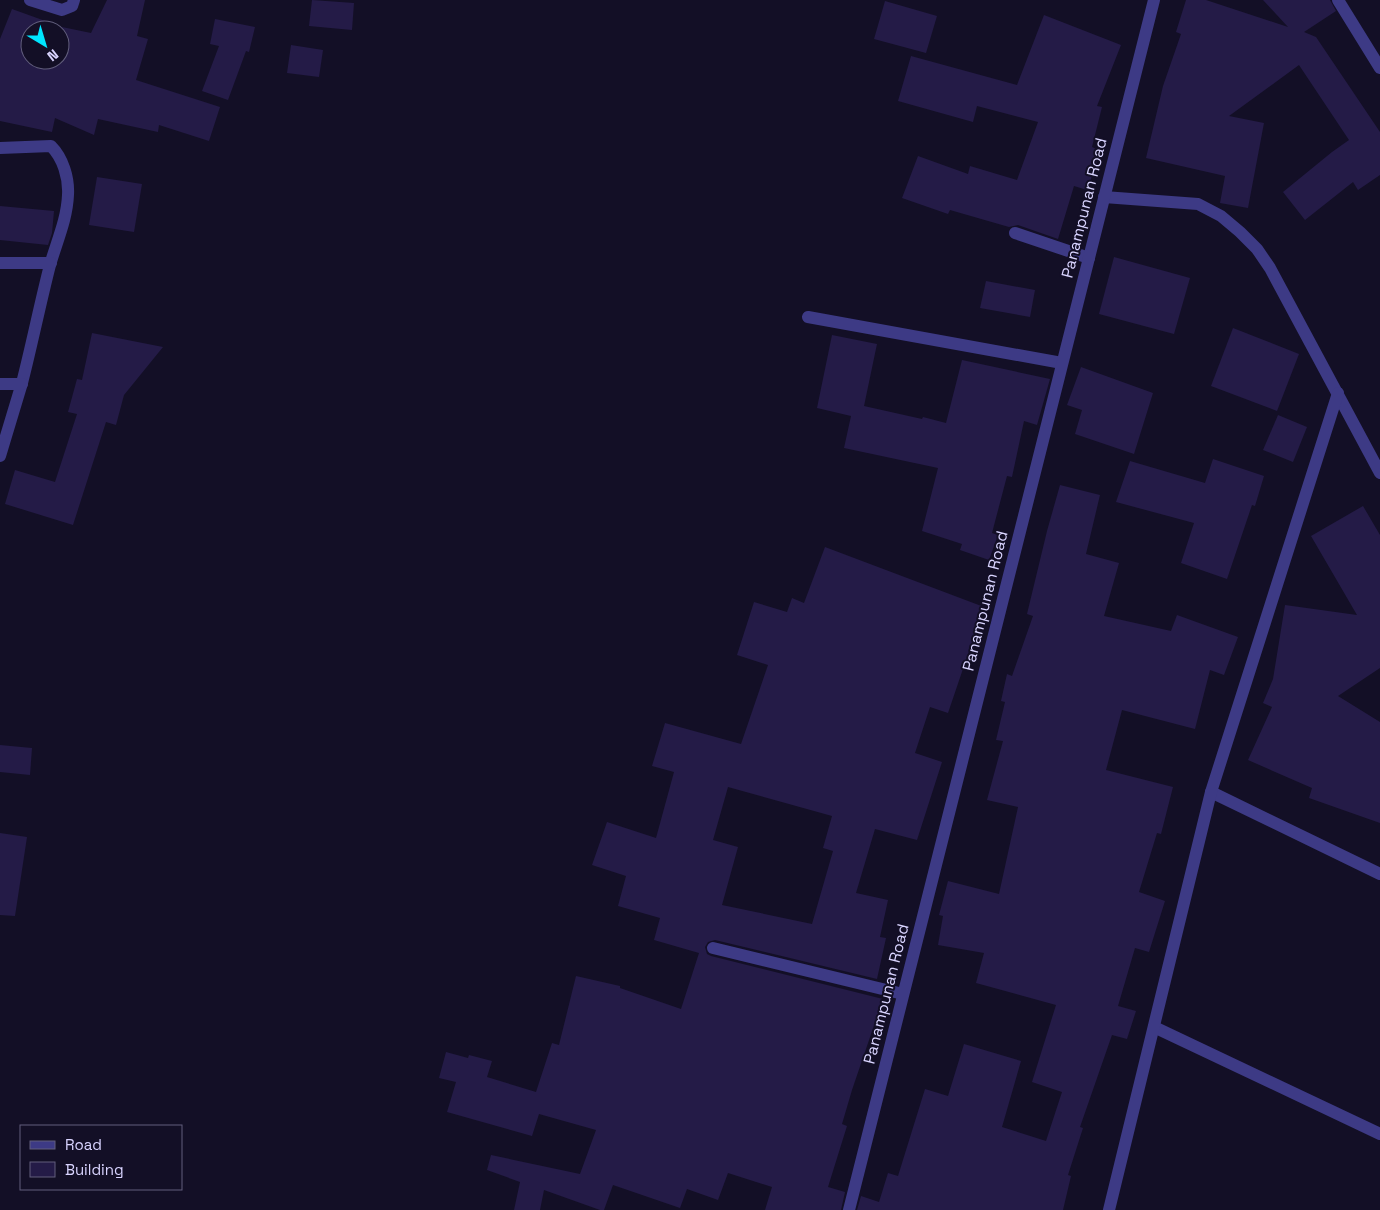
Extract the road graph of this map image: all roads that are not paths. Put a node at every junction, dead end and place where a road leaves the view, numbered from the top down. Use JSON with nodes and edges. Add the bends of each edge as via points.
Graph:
{"nodes":[{"id":1,"x":30,"y":0,"type":"edge"},
{"id":2,"x":74,"y":0,"type":"edge"},
{"id":3,"x":1154,"y":0,"type":"edge"},
{"id":4,"x":1338,"y":0,"type":"edge"},
{"id":5,"x":1380,"y":68,"type":"edge"},
{"id":6,"x":0,"y":148,"type":"edge"},
{"id":7,"x":1104,"y":197,"type":"junction"},
{"id":8,"x":1015,"y":233,"type":"dead end"},
{"id":9,"x":1089,"y":258,"type":"junction"},
{"id":10,"x":0,"y":263,"type":"edge"},
{"id":11,"x":51,"y":263,"type":"junction"},
{"id":12,"x":808,"y":317,"type":"dead end"},
{"id":13,"x":1062,"y":363,"type":"junction"},
{"id":14,"x":0,"y":384,"type":"edge"},
{"id":15,"x":22,"y":384,"type":"junction"},
{"id":16,"x":1338,"y":393,"type":"junction"},
{"id":17,"x":0,"y":456,"type":"edge"},
{"id":18,"x":1380,"y":473,"type":"edge"},
{"id":19,"x":1212,"y":792,"type":"junction"},
{"id":20,"x":1380,"y":874,"type":"edge"},
{"id":21,"x":713,"y":948,"type":"dead end"},
{"id":22,"x":903,"y":994,"type":"junction"},
{"id":23,"x":1154,"y":1027,"type":"junction"},
{"id":24,"x":1380,"y":1134,"type":"edge"},
{"id":25,"x":849,"y":1210,"type":"edge"},
{"id":26,"x":1109,"y":1210,"type":"edge"}],
"edges":[{"from":1,"to":2,"type":"street","via":[[62,10],[72,6]]},
{"from":3,"to":7,"type":"street","name":"Panampunan Road"},
{"from":4,"to":5,"type":"street"},
{"from":6,"to":11,"type":"street","via":[[51,146],[61,159],[66,174],[67,212]]},
{"from":7,"to":9,"type":"street","name":"Panampunan Road"},
{"from":7,"to":16,"type":"street","via":[[1198,204],[1221,216],[1256,249],[1270,268]]},
{"from":8,"to":9,"type":"street"},
{"from":9,"to":13,"type":"street","name":"Panampunan Road"},
{"from":10,"to":11,"type":"street"},
{"from":11,"to":15,"type":"street"},
{"from":12,"to":13,"type":"street"},
{"from":13,"to":22,"type":"street","name":"Panampunan Road"},
{"from":14,"to":15,"type":"street"},
{"from":15,"to":17,"type":"street"},
{"from":16,"to":18,"type":"street"},
{"from":16,"to":19,"type":"street"},
{"from":19,"to":20,"type":"street"},
{"from":19,"to":23,"type":"street"},
{"from":21,"to":22,"type":"street"},
{"from":22,"to":25,"type":"street","name":"Panampunan Road"},
{"from":23,"to":24,"type":"street"},
{"from":23,"to":26,"type":"street"}]}
